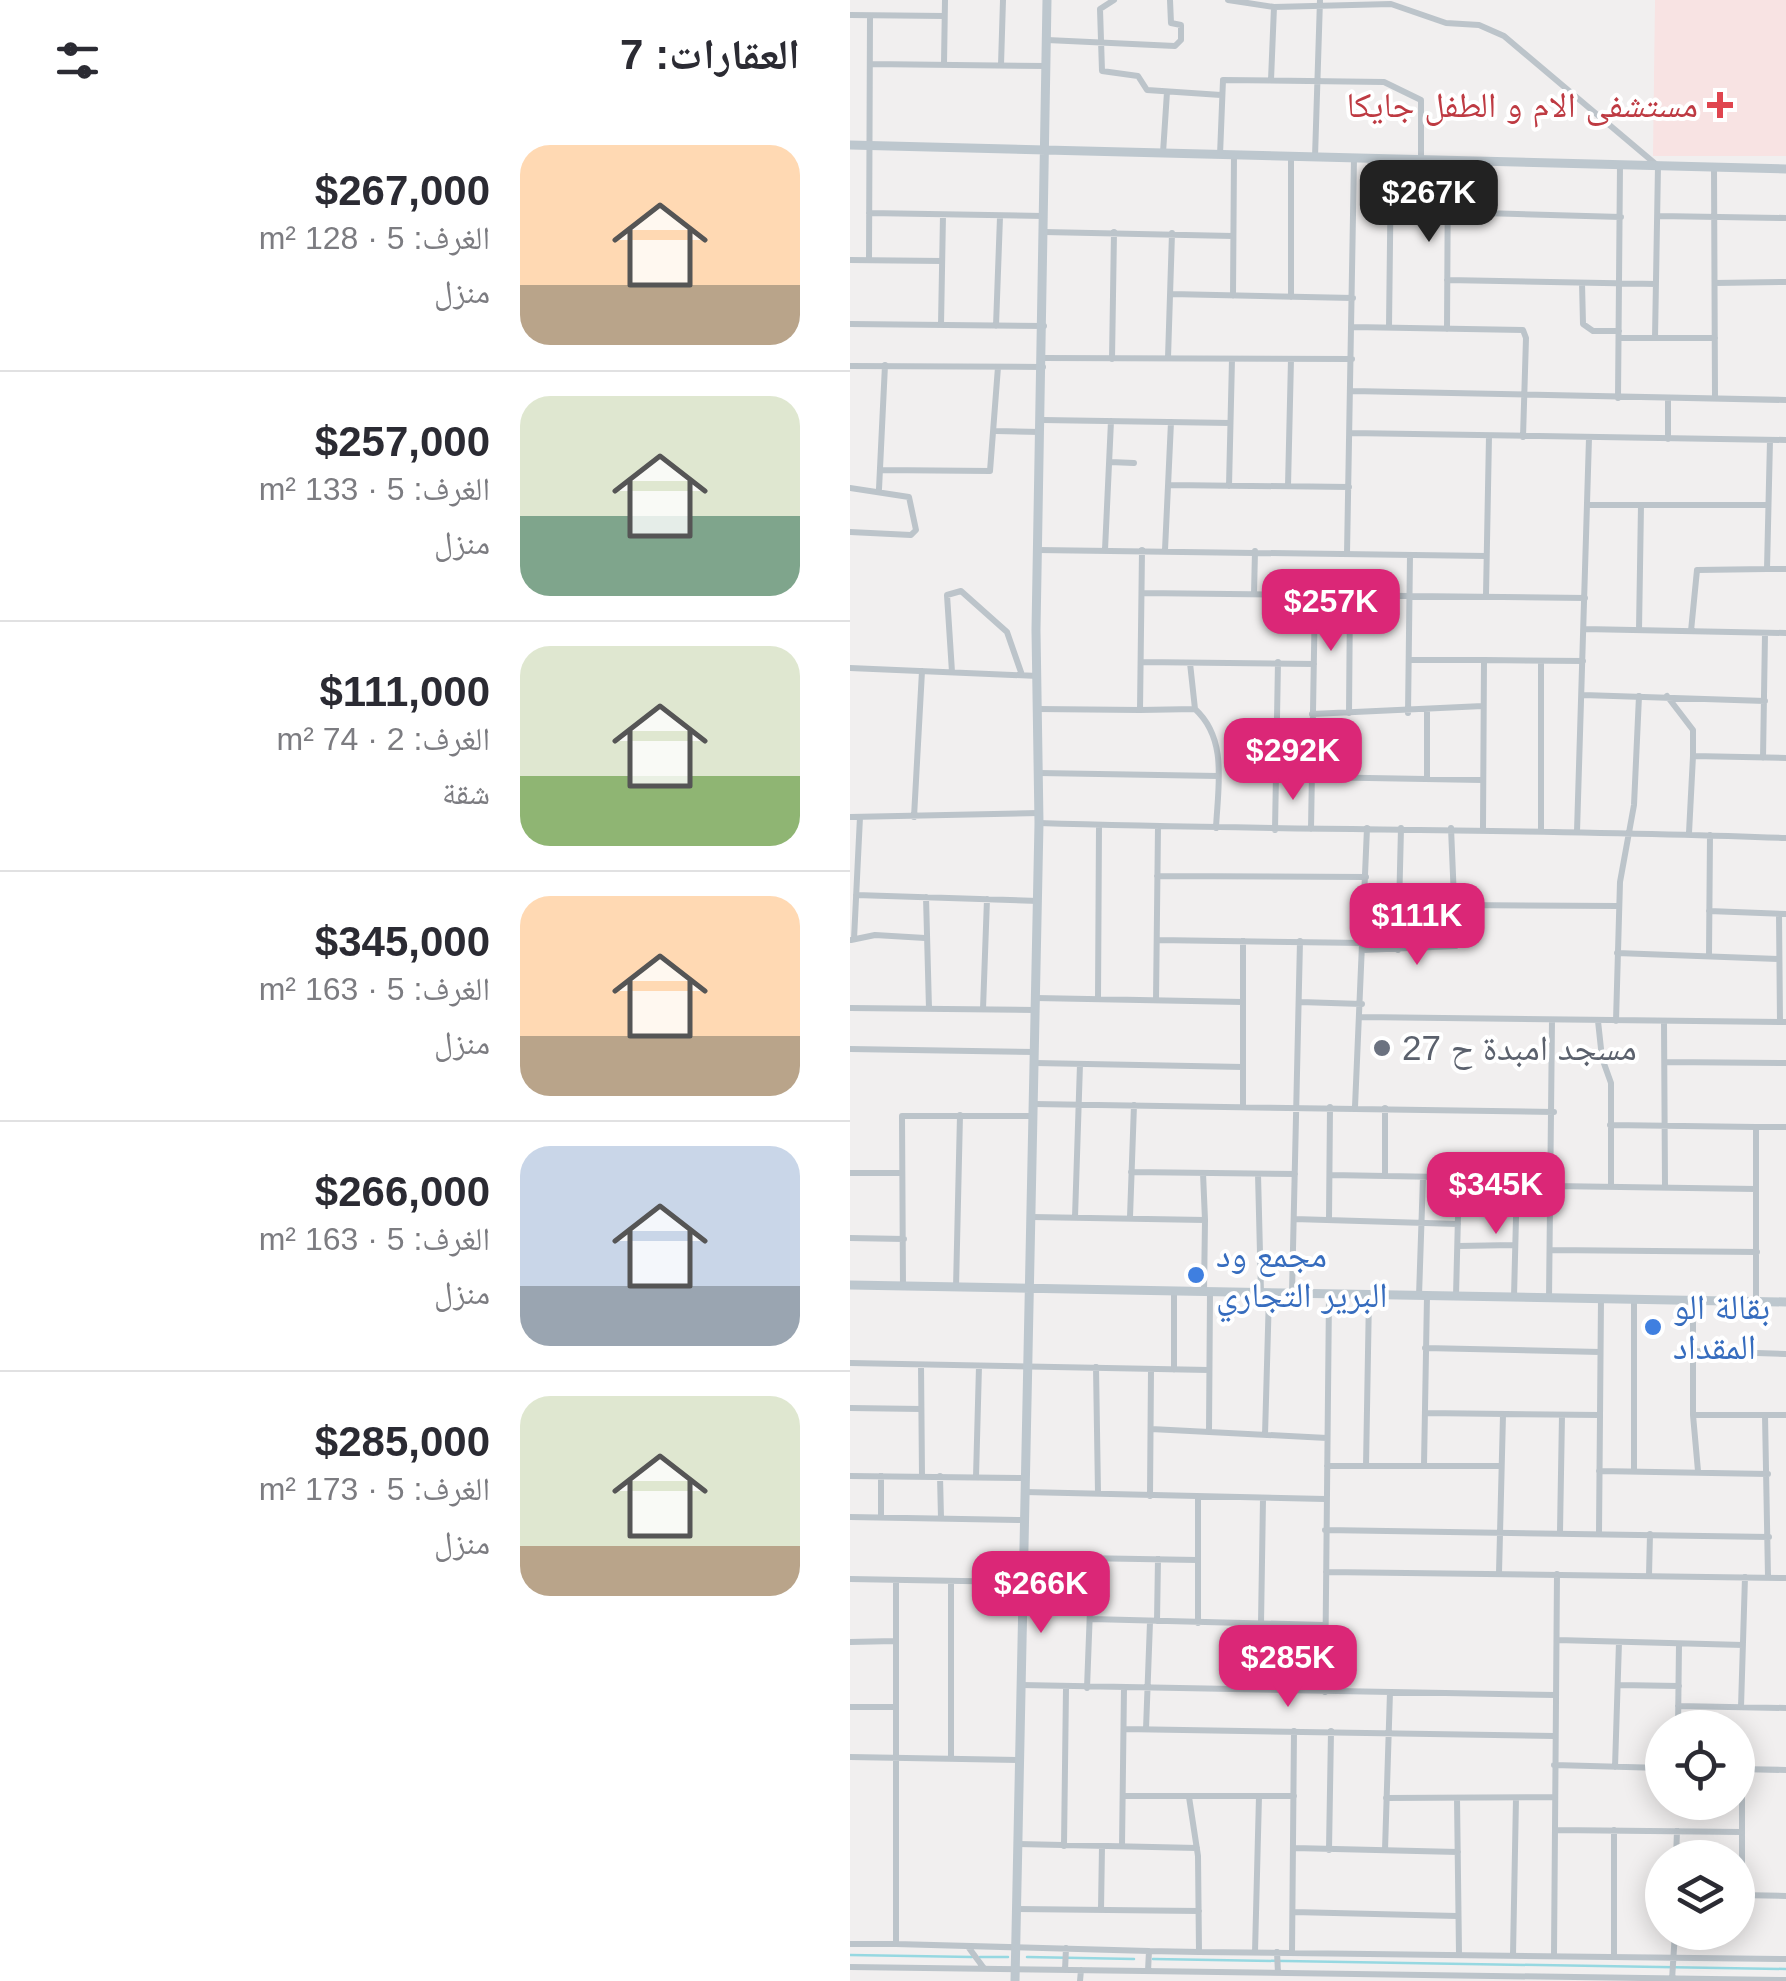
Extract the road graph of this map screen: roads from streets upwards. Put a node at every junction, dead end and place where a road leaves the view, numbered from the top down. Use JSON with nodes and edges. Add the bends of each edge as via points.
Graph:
{"nodes":[{"id":1,"x":945,"y":0,"type":"edge"},
{"id":2,"x":1002,"y":0,"type":"edge"},
{"id":3,"x":1047,"y":0,"type":"edge"},
{"id":4,"x":1114,"y":0,"type":"edge"},
{"id":5,"x":1170,"y":0,"type":"edge"},
{"id":6,"x":1228,"y":0,"type":"edge"},
{"id":7,"x":1320,"y":2,"type":"edge"},
{"id":8,"x":1274,"y":7,"type":"junction"},
{"id":9,"x":850,"y":16,"type":"edge"},
{"id":10,"x":870,"y":16,"type":"junction"},
{"id":11,"x":944,"y":16,"type":"junction"},
{"id":12,"x":1047,"y":40,"type":"junction"},
{"id":13,"x":1101,"y":42,"type":"junction"},
{"id":14,"x":870,"y":64,"type":"junction"},
{"id":15,"x":944,"y":64,"type":"junction"},
{"id":16,"x":1000,"y":65,"type":"junction"},
{"id":17,"x":1046,"y":66,"type":"junction"},
{"id":18,"x":1272,"y":80,"type":"junction"},
{"id":19,"x":1316,"y":81,"type":"junction"},
{"id":20,"x":1167,"y":92,"type":"junction"},
{"id":21,"x":1222,"y":95,"type":"junction"},
{"id":22,"x":850,"y":145,"type":"edge"},
{"id":23,"x":870,"y":146,"type":"junction"},
{"id":24,"x":1046,"y":150,"type":"junction"},
{"id":25,"x":1162,"y":154,"type":"junction"},
{"id":26,"x":1220,"y":156,"type":"junction"},
{"id":27,"x":1234,"y":156,"type":"junction"},
{"id":28,"x":1291,"y":157,"type":"junction"},
{"id":29,"x":1315,"y":157,"type":"junction"},
{"id":30,"x":1354,"y":158,"type":"junction"},
{"id":31,"x":1391,"y":159,"type":"junction"},
{"id":32,"x":1421,"y":160,"type":"junction"},
{"id":33,"x":1448,"y":161,"type":"junction"},
{"id":34,"x":1620,"y":165,"type":"junction"},
{"id":35,"x":1658,"y":166,"type":"junction"},
{"id":36,"x":1714,"y":168,"type":"junction"},
{"id":37,"x":1786,"y":170,"type":"edge"},
{"id":38,"x":1448,"y":212,"type":"junction"},
{"id":39,"x":870,"y":213,"type":"junction"},
{"id":40,"x":943,"y":215,"type":"junction"},
{"id":41,"x":1000,"y":216,"type":"junction"},
{"id":42,"x":1045,"y":216,"type":"junction"},
{"id":43,"x":1658,"y":216,"type":"junction"},
{"id":44,"x":1620,"y":217,"type":"junction"},
{"id":45,"x":1714,"y":217,"type":"junction"},
{"id":46,"x":1786,"y":218,"type":"edge"},
{"id":47,"x":1044,"y":232,"type":"junction"},
{"id":48,"x":1114,"y":232,"type":"junction"},
{"id":49,"x":1172,"y":233,"type":"junction"},
{"id":50,"x":1233,"y":236,"type":"junction"},
{"id":51,"x":850,"y":260,"type":"edge"},
{"id":52,"x":869,"y":260,"type":"junction"},
{"id":53,"x":942,"y":262,"type":"junction"},
{"id":54,"x":1447,"y":280,"type":"junction"},
{"id":55,"x":1786,"y":282,"type":"edge"},
{"id":56,"x":1582,"y":283,"type":"junction"},
{"id":57,"x":1621,"y":283,"type":"junction"},
{"id":58,"x":1715,"y":283,"type":"junction"},
{"id":59,"x":1656,"y":284,"type":"junction"},
{"id":60,"x":1171,"y":294,"type":"junction"},
{"id":61,"x":1233,"y":296,"type":"junction"},
{"id":62,"x":1291,"y":297,"type":"junction"},
{"id":63,"x":1353,"y":298,"type":"junction"},
{"id":64,"x":850,"y":324,"type":"edge"},
{"id":65,"x":941,"y":326,"type":"junction"},
{"id":66,"x":996,"y":326,"type":"junction"},
{"id":67,"x":1044,"y":326,"type":"junction"},
{"id":68,"x":1353,"y":327,"type":"junction"},
{"id":69,"x":1389,"y":328,"type":"junction"},
{"id":70,"x":1447,"y":329,"type":"junction"},
{"id":71,"x":1619,"y":334,"type":"junction"},
{"id":72,"x":1655,"y":338,"type":"junction"},
{"id":73,"x":1715,"y":338,"type":"junction"},
{"id":74,"x":1112,"y":358,"type":"junction"},
{"id":75,"x":1168,"y":358,"type":"junction"},
{"id":76,"x":1232,"y":359,"type":"junction"},
{"id":77,"x":1353,"y":359,"type":"junction"},
{"id":78,"x":1291,"y":360,"type":"junction"},
{"id":79,"x":1043,"y":362,"type":"junction"},
{"id":80,"x":850,"y":366,"type":"edge"},
{"id":81,"x":885,"y":366,"type":"junction"},
{"id":82,"x":998,"y":367,"type":"junction"},
{"id":83,"x":1352,"y":391,"type":"junction"},
{"id":84,"x":1524,"y":396,"type":"junction"},
{"id":85,"x":1618,"y":398,"type":"junction"},
{"id":86,"x":1668,"y":398,"type":"junction"},
{"id":87,"x":1715,"y":398,"type":"junction"},
{"id":88,"x":1786,"y":400,"type":"edge"},
{"id":89,"x":1043,"y":420,"type":"junction"},
{"id":90,"x":1110,"y":421,"type":"junction"},
{"id":91,"x":1172,"y":422,"type":"junction"},
{"id":92,"x":1230,"y":422,"type":"junction"},
{"id":93,"x":996,"y":431,"type":"junction"},
{"id":94,"x":1042,"y":432,"type":"junction"},
{"id":95,"x":1350,"y":433,"type":"junction"},
{"id":96,"x":1490,"y":436,"type":"junction"},
{"id":97,"x":1523,"y":437,"type":"junction"},
{"id":98,"x":1589,"y":438,"type":"junction"},
{"id":99,"x":1668,"y":439,"type":"junction"},
{"id":100,"x":1770,"y":440,"type":"junction"},
{"id":101,"x":1786,"y":440,"type":"edge"},
{"id":102,"x":1110,"y":462,"type":"junction"},
{"id":103,"x":1134,"y":463,"type":"dead end"},
{"id":104,"x":880,"y":470,"type":"junction"},
{"id":105,"x":1170,"y":485,"type":"junction"},
{"id":106,"x":1229,"y":486,"type":"junction"},
{"id":107,"x":1288,"y":486,"type":"junction"},
{"id":108,"x":1349,"y":487,"type":"junction"},
{"id":109,"x":850,"y":488,"type":"edge"},
{"id":110,"x":879,"y":489,"type":"junction"},
{"id":111,"x":1587,"y":504,"type":"junction"},
{"id":112,"x":1641,"y":505,"type":"junction"},
{"id":113,"x":1768,"y":505,"type":"junction"},
{"id":114,"x":850,"y":532,"type":"edge"},
{"id":115,"x":1037,"y":550,"type":"junction"},
{"id":116,"x":1105,"y":550,"type":"junction"},
{"id":117,"x":1142,"y":550,"type":"junction"},
{"id":118,"x":1165,"y":550,"type":"junction"},
{"id":119,"x":1256,"y":551,"type":"junction"},
{"id":120,"x":1346,"y":554,"type":"junction"},
{"id":121,"x":1410,"y":556,"type":"junction"},
{"id":122,"x":1486,"y":556,"type":"junction"},
{"id":123,"x":1767,"y":569,"type":"junction"},
{"id":124,"x":1786,"y":569,"type":"edge"},
{"id":125,"x":1142,"y":593,"type":"junction"},
{"id":126,"x":1254,"y":594,"type":"junction"},
{"id":127,"x":1315,"y":594,"type":"junction"},
{"id":128,"x":1350,"y":595,"type":"junction"},
{"id":129,"x":1410,"y":595,"type":"junction"},
{"id":130,"x":1486,"y":595,"type":"junction"},
{"id":131,"x":1585,"y":598,"type":"junction"},
{"id":132,"x":1584,"y":629,"type":"junction"},
{"id":133,"x":1639,"y":630,"type":"junction"},
{"id":134,"x":1691,"y":632,"type":"junction"},
{"id":135,"x":1765,"y":634,"type":"junction"},
{"id":136,"x":1786,"y":634,"type":"edge"},
{"id":137,"x":1409,"y":660,"type":"junction"},
{"id":138,"x":1484,"y":660,"type":"junction"},
{"id":139,"x":1541,"y":661,"type":"junction"},
{"id":140,"x":1583,"y":661,"type":"junction"},
{"id":141,"x":1141,"y":662,"type":"junction"},
{"id":142,"x":1190,"y":662,"type":"junction"},
{"id":143,"x":1278,"y":662,"type":"junction"},
{"id":144,"x":1314,"y":664,"type":"junction"},
{"id":145,"x":850,"y":668,"type":"edge"},
{"id":146,"x":922,"y":671,"type":"junction"},
{"id":147,"x":952,"y":672,"type":"junction"},
{"id":148,"x":1022,"y":675,"type":"junction"},
{"id":149,"x":1038,"y":676,"type":"junction"},
{"id":150,"x":1582,"y":695,"type":"junction"},
{"id":151,"x":1638,"y":696,"type":"junction"},
{"id":152,"x":1667,"y":696,"type":"junction"},
{"id":153,"x":1764,"y":700,"type":"junction"},
{"id":154,"x":1483,"y":706,"type":"junction"},
{"id":155,"x":1038,"y":709,"type":"junction"},
{"id":156,"x":1195,"y":709,"type":"junction"},
{"id":157,"x":1140,"y":710,"type":"junction"},
{"id":158,"x":1427,"y":711,"type":"junction"},
{"id":159,"x":1408,"y":713,"type":"junction"},
{"id":160,"x":1312,"y":714,"type":"junction"},
{"id":161,"x":1348,"y":714,"type":"junction"},
{"id":162,"x":1694,"y":756,"type":"junction"},
{"id":163,"x":1763,"y":758,"type":"junction"},
{"id":164,"x":1786,"y":758,"type":"edge"},
{"id":165,"x":1038,"y":773,"type":"junction"},
{"id":166,"x":1218,"y":776,"type":"junction"},
{"id":167,"x":1312,"y":777,"type":"junction"},
{"id":168,"x":1427,"y":780,"type":"junction"},
{"id":169,"x":1482,"y":780,"type":"junction"},
{"id":170,"x":850,"y":817,"type":"edge"},
{"id":171,"x":860,"y":817,"type":"junction"},
{"id":172,"x":914,"y":817,"type":"junction"},
{"id":173,"x":1039,"y":818,"type":"junction"},
{"id":174,"x":1099,"y":825,"type":"junction"},
{"id":175,"x":1158,"y":827,"type":"junction"},
{"id":176,"x":1482,"y":827,"type":"junction"},
{"id":177,"x":1216,"y":828,"type":"junction"},
{"id":178,"x":1366,"y":828,"type":"junction"},
{"id":179,"x":1401,"y":828,"type":"junction"},
{"id":180,"x":1451,"y":828,"type":"junction"},
{"id":181,"x":1311,"y":829,"type":"junction"},
{"id":182,"x":1276,"y":830,"type":"junction"},
{"id":183,"x":1541,"y":830,"type":"junction"},
{"id":184,"x":1631,"y":831,"type":"junction"},
{"id":185,"x":1577,"y":832,"type":"junction"},
{"id":186,"x":1689,"y":834,"type":"junction"},
{"id":187,"x":1710,"y":835,"type":"junction"},
{"id":188,"x":1786,"y":838,"type":"edge"},
{"id":189,"x":1157,"y":876,"type":"junction"},
{"id":190,"x":1366,"y":877,"type":"junction"},
{"id":191,"x":856,"y":895,"type":"junction"},
{"id":192,"x":926,"y":897,"type":"junction"},
{"id":193,"x":987,"y":899,"type":"junction"},
{"id":194,"x":1038,"y":901,"type":"junction"},
{"id":195,"x":1455,"y":905,"type":"junction"},
{"id":196,"x":1619,"y":906,"type":"junction"},
{"id":197,"x":1709,"y":911,"type":"junction"},
{"id":198,"x":1782,"y":914,"type":"edge"},
{"id":199,"x":926,"y":938,"type":"junction"},
{"id":200,"x":852,"y":940,"type":"edge"},
{"id":201,"x":1156,"y":940,"type":"junction"},
{"id":202,"x":1243,"y":941,"type":"junction"},
{"id":203,"x":1300,"y":941,"type":"junction"},
{"id":204,"x":1364,"y":946,"type":"junction"},
{"id":205,"x":1398,"y":950,"type":"junction"},
{"id":206,"x":1616,"y":953,"type":"junction"},
{"id":207,"x":1709,"y":954,"type":"junction"},
{"id":208,"x":1778,"y":959,"type":"junction"},
{"id":209,"x":1098,"y":999,"type":"junction"},
{"id":210,"x":1156,"y":1000,"type":"junction"},
{"id":211,"x":1243,"y":1002,"type":"junction"},
{"id":212,"x":1300,"y":1002,"type":"junction"},
{"id":213,"x":1036,"y":1004,"type":"junction"},
{"id":214,"x":1362,"y":1004,"type":"junction"},
{"id":215,"x":850,"y":1008,"type":"edge"},
{"id":216,"x":929,"y":1009,"type":"junction"},
{"id":217,"x":984,"y":1009,"type":"junction"},
{"id":218,"x":1361,"y":1017,"type":"junction"},
{"id":219,"x":1552,"y":1020,"type":"junction"},
{"id":220,"x":1598,"y":1021,"type":"junction"},
{"id":221,"x":1616,"y":1021,"type":"junction"},
{"id":222,"x":1664,"y":1022,"type":"junction"},
{"id":223,"x":1783,"y":1022,"type":"edge"},
{"id":224,"x":850,"y":1050,"type":"edge"},
{"id":225,"x":1035,"y":1057,"type":"junction"},
{"id":226,"x":1665,"y":1062,"type":"junction"},
{"id":227,"x":1080,"y":1064,"type":"junction"},
{"id":228,"x":1786,"y":1064,"type":"edge"},
{"id":229,"x":1243,"y":1067,"type":"junction"},
{"id":230,"x":1034,"y":1104,"type":"junction"},
{"id":231,"x":1078,"y":1104,"type":"junction"},
{"id":232,"x":1134,"y":1105,"type":"junction"},
{"id":233,"x":1244,"y":1105,"type":"junction"},
{"id":234,"x":1298,"y":1107,"type":"junction"},
{"id":235,"x":1330,"y":1107,"type":"junction"},
{"id":236,"x":1355,"y":1108,"type":"junction"},
{"id":237,"x":1385,"y":1108,"type":"junction"},
{"id":238,"x":1554,"y":1112,"type":"junction"},
{"id":239,"x":960,"y":1114,"type":"junction"},
{"id":240,"x":1033,"y":1116,"type":"junction"},
{"id":241,"x":1610,"y":1125,"type":"junction"},
{"id":242,"x":1665,"y":1125,"type":"junction"},
{"id":243,"x":1756,"y":1127,"type":"junction"},
{"id":244,"x":1786,"y":1128,"type":"edge"},
{"id":245,"x":1131,"y":1172,"type":"junction"},
{"id":246,"x":850,"y":1173,"type":"edge"},
{"id":247,"x":902,"y":1173,"type":"junction"},
{"id":248,"x":1204,"y":1174,"type":"junction"},
{"id":249,"x":1258,"y":1174,"type":"junction"},
{"id":250,"x":1295,"y":1174,"type":"junction"},
{"id":251,"x":1330,"y":1175,"type":"junction"},
{"id":252,"x":1385,"y":1176,"type":"junction"},
{"id":253,"x":1423,"y":1177,"type":"junction"},
{"id":254,"x":1459,"y":1178,"type":"junction"},
{"id":255,"x":1516,"y":1178,"type":"junction"},
{"id":256,"x":1553,"y":1183,"type":"junction"},
{"id":257,"x":1611,"y":1187,"type":"junction"},
{"id":258,"x":1666,"y":1187,"type":"junction"},
{"id":259,"x":1756,"y":1188,"type":"junction"},
{"id":260,"x":1032,"y":1217,"type":"junction"},
{"id":261,"x":1074,"y":1217,"type":"junction"},
{"id":262,"x":1130,"y":1217,"type":"junction"},
{"id":263,"x":1294,"y":1219,"type":"junction"},
{"id":264,"x":1328,"y":1219,"type":"junction"},
{"id":265,"x":1205,"y":1220,"type":"junction"},
{"id":266,"x":1422,"y":1222,"type":"junction"},
{"id":267,"x":1458,"y":1224,"type":"junction"},
{"id":268,"x":850,"y":1238,"type":"edge"},
{"id":269,"x":904,"y":1239,"type":"junction"},
{"id":270,"x":1514,"y":1245,"type":"junction"},
{"id":271,"x":1458,"y":1246,"type":"junction"},
{"id":272,"x":1551,"y":1250,"type":"junction"},
{"id":273,"x":1757,"y":1252,"type":"junction"},
{"id":274,"x":850,"y":1286,"type":"edge"},
{"id":275,"x":902,"y":1286,"type":"junction"},
{"id":276,"x":956,"y":1288,"type":"junction"},
{"id":277,"x":1028,"y":1290,"type":"junction"},
{"id":278,"x":1174,"y":1292,"type":"junction"},
{"id":279,"x":1207,"y":1292,"type":"junction"},
{"id":280,"x":1264,"y":1294,"type":"junction"},
{"id":281,"x":1292,"y":1294,"type":"junction"},
{"id":282,"x":1329,"y":1296,"type":"junction"},
{"id":283,"x":1369,"y":1296,"type":"junction"},
{"id":284,"x":1423,"y":1296,"type":"junction"},
{"id":285,"x":1456,"y":1296,"type":"junction"},
{"id":286,"x":1514,"y":1297,"type":"junction"},
{"id":287,"x":1549,"y":1298,"type":"junction"},
{"id":288,"x":1601,"y":1300,"type":"junction"},
{"id":289,"x":1634,"y":1300,"type":"junction"},
{"id":290,"x":1693,"y":1301,"type":"junction"},
{"id":291,"x":1756,"y":1302,"type":"junction"},
{"id":292,"x":1786,"y":1302,"type":"edge"},
{"id":293,"x":1426,"y":1348,"type":"junction"},
{"id":294,"x":1694,"y":1351,"type":"junction"},
{"id":295,"x":1600,"y":1352,"type":"junction"},
{"id":296,"x":1786,"y":1354,"type":"edge"},
{"id":297,"x":850,"y":1363,"type":"edge"},
{"id":298,"x":921,"y":1365,"type":"junction"},
{"id":299,"x":979,"y":1366,"type":"junction"},
{"id":300,"x":1026,"y":1366,"type":"junction"},
{"id":301,"x":1096,"y":1368,"type":"junction"},
{"id":302,"x":1151,"y":1370,"type":"junction"},
{"id":303,"x":1174,"y":1370,"type":"junction"},
{"id":304,"x":1209,"y":1370,"type":"junction"},
{"id":305,"x":850,"y":1408,"type":"edge"},
{"id":306,"x":921,"y":1409,"type":"junction"},
{"id":307,"x":1425,"y":1413,"type":"junction"},
{"id":308,"x":1503,"y":1414,"type":"junction"},
{"id":309,"x":1562,"y":1415,"type":"junction"},
{"id":310,"x":1600,"y":1415,"type":"junction"},
{"id":311,"x":1765,"y":1415,"type":"junction"},
{"id":312,"x":1786,"y":1415,"type":"edge"},
{"id":313,"x":1693,"y":1416,"type":"junction"},
{"id":314,"x":1150,"y":1429,"type":"junction"},
{"id":315,"x":1209,"y":1432,"type":"junction"},
{"id":316,"x":1265,"y":1435,"type":"junction"},
{"id":317,"x":1327,"y":1438,"type":"junction"},
{"id":318,"x":1327,"y":1466,"type":"junction"},
{"id":319,"x":1366,"y":1466,"type":"junction"},
{"id":320,"x":1424,"y":1466,"type":"junction"},
{"id":321,"x":1501,"y":1466,"type":"junction"},
{"id":322,"x":1599,"y":1471,"type":"junction"},
{"id":323,"x":1634,"y":1471,"type":"junction"},
{"id":324,"x":1698,"y":1471,"type":"junction"},
{"id":325,"x":1768,"y":1474,"type":"junction"},
{"id":326,"x":850,"y":1476,"type":"edge"},
{"id":327,"x":881,"y":1476,"type":"junction"},
{"id":328,"x":922,"y":1476,"type":"junction"},
{"id":329,"x":940,"y":1476,"type":"junction"},
{"id":330,"x":976,"y":1477,"type":"junction"},
{"id":331,"x":1024,"y":1478,"type":"junction"},
{"id":332,"x":1024,"y":1492,"type":"junction"},
{"id":333,"x":1098,"y":1493,"type":"junction"},
{"id":334,"x":1150,"y":1496,"type":"junction"},
{"id":335,"x":1198,"y":1498,"type":"junction"},
{"id":336,"x":1325,"y":1498,"type":"junction"},
{"id":337,"x":1263,"y":1499,"type":"junction"},
{"id":338,"x":881,"y":1516,"type":"junction"},
{"id":339,"x":850,"y":1517,"type":"edge"},
{"id":340,"x":941,"y":1518,"type":"junction"},
{"id":341,"x":1023,"y":1520,"type":"junction"},
{"id":342,"x":1325,"y":1530,"type":"junction"},
{"id":343,"x":1500,"y":1530,"type":"junction"},
{"id":344,"x":1560,"y":1532,"type":"junction"},
{"id":345,"x":1599,"y":1533,"type":"junction"},
{"id":346,"x":1650,"y":1534,"type":"junction"},
{"id":347,"x":1769,"y":1538,"type":"junction"},
{"id":348,"x":1023,"y":1556,"type":"junction"},
{"id":349,"x":1092,"y":1557,"type":"junction"},
{"id":350,"x":1158,"y":1559,"type":"junction"},
{"id":351,"x":1197,"y":1560,"type":"junction"},
{"id":352,"x":1326,"y":1572,"type":"junction"},
{"id":353,"x":1499,"y":1573,"type":"junction"},
{"id":354,"x":1557,"y":1574,"type":"junction"},
{"id":355,"x":1649,"y":1574,"type":"junction"},
{"id":356,"x":1745,"y":1577,"type":"junction"},
{"id":357,"x":1768,"y":1578,"type":"junction"},
{"id":358,"x":1786,"y":1578,"type":"edge"},
{"id":359,"x":850,"y":1579,"type":"edge"},
{"id":360,"x":896,"y":1580,"type":"junction"},
{"id":361,"x":951,"y":1581,"type":"junction"},
{"id":362,"x":1023,"y":1582,"type":"junction"},
{"id":363,"x":1090,"y":1619,"type":"junction"},
{"id":364,"x":1153,"y":1621,"type":"junction"},
{"id":365,"x":1198,"y":1622,"type":"junction"},
{"id":366,"x":1261,"y":1624,"type":"junction"},
{"id":367,"x":1325,"y":1625,"type":"junction"},
{"id":368,"x":1557,"y":1640,"type":"junction"},
{"id":369,"x":895,"y":1641,"type":"junction"},
{"id":370,"x":850,"y":1642,"type":"edge"},
{"id":371,"x":1619,"y":1642,"type":"junction"},
{"id":372,"x":1679,"y":1644,"type":"junction"},
{"id":373,"x":1743,"y":1645,"type":"junction"},
{"id":374,"x":1022,"y":1685,"type":"junction"},
{"id":375,"x":1618,"y":1685,"type":"junction"},
{"id":376,"x":1678,"y":1686,"type":"junction"},
{"id":377,"x":1066,"y":1688,"type":"junction"},
{"id":378,"x":1087,"y":1688,"type":"junction"},
{"id":379,"x":1124,"y":1688,"type":"junction"},
{"id":380,"x":1147,"y":1688,"type":"junction"},
{"id":381,"x":1324,"y":1692,"type":"junction"},
{"id":382,"x":1390,"y":1692,"type":"junction"},
{"id":383,"x":1555,"y":1695,"type":"junction"},
{"id":384,"x":1678,"y":1706,"type":"junction"},
{"id":385,"x":850,"y":1707,"type":"edge"},
{"id":386,"x":1741,"y":1707,"type":"junction"},
{"id":387,"x":893,"y":1708,"type":"junction"},
{"id":388,"x":1786,"y":1708,"type":"edge"},
{"id":389,"x":1678,"y":1710,"type":"edge"},
{"id":390,"x":1124,"y":1729,"type":"junction"},
{"id":391,"x":1146,"y":1729,"type":"junction"},
{"id":392,"x":1294,"y":1731,"type":"junction"},
{"id":393,"x":1330,"y":1731,"type":"junction"},
{"id":394,"x":1389,"y":1732,"type":"junction"},
{"id":395,"x":1554,"y":1736,"type":"junction"},
{"id":396,"x":850,"y":1757,"type":"edge"},
{"id":397,"x":897,"y":1758,"type":"junction"},
{"id":398,"x":950,"y":1758,"type":"junction"},
{"id":399,"x":1020,"y":1760,"type":"junction"},
{"id":400,"x":1554,"y":1765,"type":"junction"},
{"id":401,"x":1615,"y":1767,"type":"junction"},
{"id":402,"x":1645,"y":1768,"type":"edge"},
{"id":403,"x":1755,"y":1770,"type":"edge"},
{"id":404,"x":1786,"y":1770,"type":"edge"},
{"id":405,"x":1123,"y":1796,"type":"junction"},
{"id":406,"x":1259,"y":1796,"type":"junction"},
{"id":407,"x":1294,"y":1796,"type":"junction"},
{"id":408,"x":1189,"y":1797,"type":"junction"},
{"id":409,"x":1554,"y":1797,"type":"junction"},
{"id":410,"x":1386,"y":1798,"type":"junction"},
{"id":411,"x":1457,"y":1798,"type":"junction"},
{"id":412,"x":1516,"y":1798,"type":"junction"},
{"id":413,"x":1742,"y":1820,"type":"edge"},
{"id":414,"x":1555,"y":1830,"type":"junction"},
{"id":415,"x":1614,"y":1830,"type":"junction"},
{"id":416,"x":1677,"y":1831,"type":"junction"},
{"id":417,"x":1742,"y":1832,"type":"junction"},
{"id":418,"x":1677,"y":1840,"type":"edge"},
{"id":419,"x":1742,"y":1840,"type":"edge"},
{"id":420,"x":1018,"y":1844,"type":"junction"},
{"id":421,"x":1064,"y":1846,"type":"junction"},
{"id":422,"x":1102,"y":1846,"type":"junction"},
{"id":423,"x":1122,"y":1846,"type":"junction"},
{"id":424,"x":1197,"y":1848,"type":"junction"},
{"id":425,"x":1294,"y":1848,"type":"junction"},
{"id":426,"x":1329,"y":1850,"type":"junction"},
{"id":427,"x":1386,"y":1850,"type":"junction"},
{"id":428,"x":1458,"y":1852,"type":"junction"},
{"id":429,"x":1755,"y":1895,"type":"edge"},
{"id":430,"x":1786,"y":1896,"type":"edge"},
{"id":431,"x":1017,"y":1908,"type":"junction"},
{"id":432,"x":1101,"y":1910,"type":"junction"},
{"id":433,"x":1199,"y":1911,"type":"junction"},
{"id":434,"x":1293,"y":1912,"type":"junction"},
{"id":435,"x":1457,"y":1916,"type":"junction"},
{"id":436,"x":850,"y":1944,"type":"edge"},
{"id":437,"x":896,"y":1944,"type":"junction"},
{"id":438,"x":968,"y":1947,"type":"junction"},
{"id":439,"x":1016,"y":1947,"type":"junction"},
{"id":440,"x":1066,"y":1948,"type":"junction"},
{"id":441,"x":1674,"y":1950,"type":"edge"},
{"id":442,"x":1149,"y":1952,"type":"junction"},
{"id":443,"x":1199,"y":1952,"type":"junction"},
{"id":444,"x":1255,"y":1952,"type":"junction"},
{"id":445,"x":1278,"y":1952,"type":"junction"},
{"id":446,"x":1292,"y":1952,"type":"junction"},
{"id":447,"x":1458,"y":1954,"type":"junction"},
{"id":448,"x":1513,"y":1955,"type":"junction"},
{"id":449,"x":1554,"y":1956,"type":"junction"},
{"id":450,"x":1614,"y":1956,"type":"junction"},
{"id":451,"x":1674,"y":1958,"type":"junction"},
{"id":452,"x":1786,"y":1959,"type":"edge"},
{"id":453,"x":850,"y":1967,"type":"edge"},
{"id":454,"x":983,"y":1968,"type":"junction"},
{"id":455,"x":1016,"y":1969,"type":"junction"},
{"id":456,"x":1065,"y":1970,"type":"junction"},
{"id":457,"x":1080,"y":1970,"type":"junction"},
{"id":458,"x":1138,"y":1971,"type":"junction"},
{"id":459,"x":1148,"y":1971,"type":"junction"},
{"id":460,"x":1278,"y":1973,"type":"junction"},
{"id":461,"x":1195,"y":1976,"type":"edge"},
{"id":462,"x":1346,"y":1977,"type":"edge"},
{"id":463,"x":1383,"y":1978,"type":"edge"},
{"id":464,"x":1437,"y":1978,"type":"edge"},
{"id":465,"x":1600,"y":1980,"type":"edge"},
{"id":466,"x":1635,"y":1980,"type":"edge"},
{"id":467,"x":1672,"y":1980,"type":"edge"},
{"id":468,"x":1786,"y":1980,"type":"edge"},
{"id":469,"x":1015,"y":1981,"type":"edge"},
{"id":470,"x":1080,"y":1981,"type":"edge"},
{"id":471,"x":1138,"y":1981,"type":"edge"},
{"id":472,"x":1690,"y":1981,"type":"edge"}],
"edges":[{"from":1,"to":11,"type":"street"},
{"from":2,"to":16,"type":"street"},
{"from":3,"to":12,"type":"street"},
{"from":4,"to":13,"type":"street","via":[[1100,9]]},
{"from":5,"to":13,"type":"street","via":[[1171,23],[1181,25],[1176,46]]},
{"from":6,"to":8,"type":"street"},
{"from":7,"to":8,"type":"street"},
{"from":7,"to":19,"type":"street"},
{"from":7,"to":35,"type":"street","via":[[1391,4],[1446,23],[1493,29]]},
{"from":8,"to":18,"type":"street"},
{"from":9,"to":10,"type":"street"},
{"from":10,"to":11,"type":"street"},
{"from":10,"to":14,"type":"street"},
{"from":11,"to":15,"type":"street"},
{"from":12,"to":13,"type":"street"},
{"from":12,"to":17,"type":"street"},
{"from":13,"to":20,"type":"street","via":[[1102,71],[1136,76],[1145,90]]},
{"from":14,"to":15,"type":"street"},
{"from":14,"to":23,"type":"street"},
{"from":15,"to":16,"type":"street"},
{"from":16,"to":17,"type":"street"},
{"from":17,"to":24,"type":"street"},
{"from":18,"to":19,"type":"street"},
{"from":18,"to":21,"type":"street","via":[[1228,79]]},
{"from":19,"to":29,"type":"street"},
{"from":19,"to":32,"type":"street","via":[[1384,82],[1416,96],[1422,105]]},
{"from":20,"to":21,"type":"street"},
{"from":20,"to":25,"type":"street"},
{"from":21,"to":26,"type":"street"},
{"from":22,"to":23,"type":"street"},
{"from":23,"to":24,"type":"street"},
{"from":23,"to":39,"type":"street"},
{"from":24,"to":25,"type":"street"},
{"from":24,"to":42,"type":"street"},
{"from":25,"to":26,"type":"street"},
{"from":26,"to":27,"type":"street"},
{"from":27,"to":28,"type":"street"},
{"from":27,"to":50,"type":"street"},
{"from":28,"to":29,"type":"street"},
{"from":28,"to":62,"type":"street"},
{"from":29,"to":30,"type":"street"},
{"from":30,"to":31,"type":"street"},
{"from":30,"to":63,"type":"street"},
{"from":31,"to":32,"type":"street"},
{"from":31,"to":69,"type":"street"},
{"from":32,"to":33,"type":"street"},
{"from":33,"to":34,"type":"street"},
{"from":33,"to":38,"type":"street"},
{"from":34,"to":35,"type":"street"},
{"from":34,"to":44,"type":"street"},
{"from":35,"to":36,"type":"street"},
{"from":35,"to":43,"type":"street"},
{"from":36,"to":37,"type":"street"},
{"from":36,"to":45,"type":"street"},
{"from":38,"to":44,"type":"street"},
{"from":38,"to":54,"type":"street"},
{"from":39,"to":40,"type":"street"},
{"from":39,"to":52,"type":"street"},
{"from":40,"to":41,"type":"street"},
{"from":40,"to":53,"type":"street"},
{"from":41,"to":42,"type":"street"},
{"from":41,"to":66,"type":"street"},
{"from":42,"to":47,"type":"street"},
{"from":43,"to":45,"type":"street"},
{"from":43,"to":59,"type":"street"},
{"from":44,"to":57,"type":"street"},
{"from":45,"to":46,"type":"street"},
{"from":45,"to":58,"type":"street"},
{"from":47,"to":48,"type":"street"},
{"from":47,"to":67,"type":"street"},
{"from":48,"to":49,"type":"street"},
{"from":48,"to":74,"type":"street"},
{"from":49,"to":50,"type":"street"},
{"from":49,"to":60,"type":"street"},
{"from":50,"to":61,"type":"street"},
{"from":51,"to":52,"type":"street"},
{"from":52,"to":53,"type":"street"},
{"from":53,"to":65,"type":"street"},
{"from":54,"to":56,"type":"street"},
{"from":54,"to":70,"type":"street"},
{"from":55,"to":58,"type":"street"},
{"from":56,"to":57,"type":"street"},
{"from":56,"to":71,"type":"street","via":[[1582,324]]},
{"from":57,"to":59,"type":"street"},
{"from":57,"to":71,"type":"street"},
{"from":58,"to":73,"type":"street"},
{"from":59,"to":72,"type":"street"},
{"from":60,"to":61,"type":"street"},
{"from":60,"to":75,"type":"street"},
{"from":61,"to":62,"type":"street"},
{"from":62,"to":63,"type":"street"},
{"from":63,"to":68,"type":"street"},
{"from":64,"to":65,"type":"street"},
{"from":65,"to":66,"type":"street"},
{"from":66,"to":67,"type":"street"},
{"from":67,"to":79,"type":"street"},
{"from":68,"to":69,"type":"street"},
{"from":68,"to":77,"type":"street"},
{"from":69,"to":70,"type":"street"},
{"from":70,"to":84,"type":"street","via":[[1523,330]]},
{"from":71,"to":72,"type":"street"},
{"from":71,"to":85,"type":"street"},
{"from":72,"to":73,"type":"street"},
{"from":73,"to":87,"type":"street"},
{"from":74,"to":75,"type":"street"},
{"from":74,"to":79,"type":"street"},
{"from":75,"to":76,"type":"street"},
{"from":76,"to":78,"type":"street"},
{"from":76,"to":92,"type":"street"},
{"from":77,"to":78,"type":"street"},
{"from":77,"to":83,"type":"street"},
{"from":78,"to":107,"type":"street"},
{"from":79,"to":82,"type":"street"},
{"from":79,"to":89,"type":"street"},
{"from":80,"to":81,"type":"street"},
{"from":81,"to":82,"type":"street"},
{"from":81,"to":104,"type":"street"},
{"from":82,"to":93,"type":"street"},
{"from":83,"to":84,"type":"street"},
{"from":83,"to":95,"type":"street"},
{"from":84,"to":85,"type":"street"},
{"from":84,"to":97,"type":"street"},
{"from":85,"to":86,"type":"street"},
{"from":86,"to":87,"type":"street"},
{"from":86,"to":99,"type":"street"},
{"from":87,"to":88,"type":"street"},
{"from":89,"to":90,"type":"street"},
{"from":89,"to":94,"type":"street"},
{"from":90,"to":91,"type":"street"},
{"from":90,"to":102,"type":"street"},
{"from":91,"to":92,"type":"street"},
{"from":91,"to":105,"type":"street"},
{"from":92,"to":106,"type":"street"},
{"from":93,"to":94,"type":"street"},
{"from":93,"to":104,"type":"street","via":[[993,466],[986,472]]},
{"from":94,"to":115,"type":"street"},
{"from":95,"to":96,"type":"street"},
{"from":95,"to":108,"type":"street"},
{"from":96,"to":97,"type":"street"},
{"from":96,"to":122,"type":"street"},
{"from":97,"to":98,"type":"street"},
{"from":98,"to":99,"type":"street"},
{"from":98,"to":111,"type":"street"},
{"from":99,"to":100,"type":"street"},
{"from":100,"to":101,"type":"street"},
{"from":100,"to":113,"type":"street"},
{"from":102,"to":103,"type":"street"},
{"from":102,"to":116,"type":"street"},
{"from":104,"to":110,"type":"street"},
{"from":105,"to":106,"type":"street"},
{"from":105,"to":118,"type":"street"},
{"from":106,"to":107,"type":"street"},
{"from":107,"to":108,"type":"street"},
{"from":108,"to":120,"type":"street"},
{"from":109,"to":110,"type":"street"},
{"from":110,"to":114,"type":"street","via":[[912,500],[914,533]]},
{"from":111,"to":112,"type":"street"},
{"from":111,"to":131,"type":"street"},
{"from":112,"to":113,"type":"street"},
{"from":112,"to":133,"type":"street"},
{"from":113,"to":123,"type":"street"},
{"from":115,"to":116,"type":"street"},
{"from":115,"to":149,"type":"street"},
{"from":116,"to":117,"type":"street"},
{"from":117,"to":118,"type":"street"},
{"from":117,"to":125,"type":"street"},
{"from":118,"to":119,"type":"street"},
{"from":119,"to":120,"type":"street"},
{"from":119,"to":126,"type":"street"},
{"from":120,"to":121,"type":"street"},
{"from":121,"to":122,"type":"street"},
{"from":121,"to":129,"type":"street"},
{"from":122,"to":130,"type":"street"},
{"from":123,"to":124,"type":"street"},
{"from":123,"to":134,"type":"street","via":[[1697,570]]},
{"from":125,"to":126,"type":"street"},
{"from":125,"to":141,"type":"street"},
{"from":126,"to":127,"type":"street"},
{"from":127,"to":128,"type":"street"},
{"from":127,"to":144,"type":"street"},
{"from":128,"to":129,"type":"street"},
{"from":128,"to":161,"type":"street"},
{"from":129,"to":130,"type":"street"},
{"from":129,"to":137,"type":"street"},
{"from":130,"to":131,"type":"street"},
{"from":131,"to":132,"type":"street"},
{"from":132,"to":133,"type":"street"},
{"from":132,"to":140,"type":"street"},
{"from":133,"to":134,"type":"street"},
{"from":134,"to":135,"type":"street"},
{"from":135,"to":136,"type":"street"},
{"from":135,"to":153,"type":"street"},
{"from":137,"to":138,"type":"street"},
{"from":137,"to":159,"type":"street"},
{"from":138,"to":139,"type":"street"},
{"from":138,"to":154,"type":"street"},
{"from":139,"to":140,"type":"street"},
{"from":139,"to":183,"type":"street"},
{"from":140,"to":150,"type":"street"},
{"from":141,"to":142,"type":"street"},
{"from":141,"to":157,"type":"street"},
{"from":142,"to":143,"type":"street"},
{"from":142,"to":156,"type":"street"},
{"from":143,"to":144,"type":"street"},
{"from":143,"to":182,"type":"street"},
{"from":144,"to":160,"type":"street"},
{"from":145,"to":146,"type":"street"},
{"from":146,"to":147,"type":"street"},
{"from":146,"to":172,"type":"street"},
{"from":147,"to":148,"type":"street"},
{"from":147,"to":148,"type":"street","via":[[947,595],[961,591],[1006,632]]},
{"from":148,"to":149,"type":"street"},
{"from":149,"to":155,"type":"street"},
{"from":150,"to":151,"type":"street"},
{"from":150,"to":185,"type":"street"},
{"from":151,"to":152,"type":"street"},
{"from":151,"to":184,"type":"street"},
{"from":152,"to":153,"type":"street"},
{"from":152,"to":162,"type":"street","via":[[1693,730]]},
{"from":153,"to":163,"type":"street"},
{"from":154,"to":158,"type":"street"},
{"from":154,"to":169,"type":"street"},
{"from":155,"to":157,"type":"street"},
{"from":155,"to":165,"type":"street"},
{"from":156,"to":157,"type":"street"},
{"from":156,"to":166,"type":"street","via":[[1215,733]]},
{"from":158,"to":159,"type":"street"},
{"from":158,"to":168,"type":"street"},
{"from":159,"to":161,"type":"street"},
{"from":160,"to":161,"type":"street"},
{"from":160,"to":167,"type":"street"},
{"from":162,"to":163,"type":"street"},
{"from":162,"to":186,"type":"street"},
{"from":163,"to":164,"type":"street"},
{"from":165,"to":166,"type":"street"},
{"from":165,"to":173,"type":"street"},
{"from":166,"to":177,"type":"street"},
{"from":167,"to":168,"type":"street"},
{"from":167,"to":181,"type":"street"},
{"from":168,"to":169,"type":"street"},
{"from":169,"to":176,"type":"street"},
{"from":170,"to":171,"type":"street"},
{"from":171,"to":172,"type":"street"},
{"from":171,"to":191,"type":"street"},
{"from":172,"to":173,"type":"street"},
{"from":173,"to":174,"type":"street"},
{"from":173,"to":194,"type":"street"},
{"from":174,"to":175,"type":"street"},
{"from":174,"to":209,"type":"street"},
{"from":175,"to":177,"type":"street"},
{"from":175,"to":189,"type":"street"},
{"from":176,"to":180,"type":"street"},
{"from":176,"to":183,"type":"street"},
{"from":177,"to":182,"type":"street"},
{"from":178,"to":179,"type":"street"},
{"from":178,"to":181,"type":"street"},
{"from":178,"to":190,"type":"street"},
{"from":179,"to":180,"type":"street"},
{"from":179,"to":205,"type":"street"},
{"from":180,"to":195,"type":"street"},
{"from":181,"to":182,"type":"street"},
{"from":183,"to":185,"type":"street"},
{"from":184,"to":185,"type":"street"},
{"from":184,"to":186,"type":"street"},
{"from":184,"to":196,"type":"street"},
{"from":186,"to":187,"type":"street"},
{"from":187,"to":188,"type":"street"},
{"from":187,"to":197,"type":"street"},
{"from":189,"to":190,"type":"street"},
{"from":189,"to":201,"type":"street"},
{"from":190,"to":204,"type":"street"},
{"from":191,"to":192,"type":"street"},
{"from":191,"to":200,"type":"street"},
{"from":192,"to":193,"type":"street"},
{"from":192,"to":199,"type":"street"},
{"from":193,"to":194,"type":"street"},
{"from":193,"to":217,"type":"street"},
{"from":194,"to":213,"type":"street"},
{"from":195,"to":196,"type":"street"},
{"from":195,"to":205,"type":"street","via":[[1454,948]]},
{"from":196,"to":206,"type":"street"},
{"from":197,"to":198,"type":"street"},
{"from":197,"to":207,"type":"street"},
{"from":198,"to":208,"type":"street"},
{"from":199,"to":200,"type":"street"},
{"from":199,"to":216,"type":"street"},
{"from":201,"to":202,"type":"street"},
{"from":201,"to":210,"type":"street"},
{"from":202,"to":203,"type":"street"},
{"from":202,"to":211,"type":"street"},
{"from":203,"to":204,"type":"street"},
{"from":203,"to":212,"type":"street"},
{"from":204,"to":205,"type":"street"},
{"from":204,"to":214,"type":"street"},
{"from":206,"to":207,"type":"street"},
{"from":206,"to":221,"type":"street"},
{"from":207,"to":208,"type":"street"},
{"from":208,"to":223,"type":"street"},
{"from":209,"to":210,"type":"street"},
{"from":209,"to":213,"type":"street"},
{"from":210,"to":211,"type":"street"},
{"from":211,"to":229,"type":"street"},
{"from":212,"to":214,"type":"street"},
{"from":212,"to":234,"type":"street"},
{"from":213,"to":217,"type":"street"},
{"from":213,"to":225,"type":"street"},
{"from":214,"to":218,"type":"street"},
{"from":215,"to":216,"type":"street"},
{"from":216,"to":217,"type":"street"},
{"from":218,"to":219,"type":"street"},
{"from":218,"to":236,"type":"street"},
{"from":219,"to":220,"type":"street"},
{"from":219,"to":238,"type":"street"},
{"from":220,"to":221,"type":"street"},
{"from":220,"to":241,"type":"street","via":[[1611,1083]]},
{"from":221,"to":222,"type":"street"},
{"from":222,"to":223,"type":"street"},
{"from":222,"to":226,"type":"street"},
{"from":224,"to":225,"type":"street"},
{"from":225,"to":227,"type":"street"},
{"from":225,"to":230,"type":"street"},
{"from":226,"to":228,"type":"street"},
{"from":226,"to":242,"type":"street"},
{"from":227,"to":229,"type":"street"},
{"from":227,"to":231,"type":"street"},
{"from":229,"to":233,"type":"street"},
{"from":230,"to":231,"type":"street"},
{"from":230,"to":240,"type":"street"},
{"from":231,"to":232,"type":"street"},
{"from":231,"to":261,"type":"street"},
{"from":232,"to":233,"type":"street"},
{"from":232,"to":245,"type":"street"},
{"from":233,"to":234,"type":"street"},
{"from":234,"to":235,"type":"street"},
{"from":234,"to":250,"type":"street"},
{"from":235,"to":236,"type":"street"},
{"from":235,"to":251,"type":"street"},
{"from":236,"to":237,"type":"street"},
{"from":237,"to":238,"type":"street"},
{"from":237,"to":252,"type":"street"},
{"from":238,"to":256,"type":"street"},
{"from":239,"to":240,"type":"street"},
{"from":239,"to":247,"type":"street","via":[[902,1116]]},
{"from":239,"to":276,"type":"street"},
{"from":240,"to":260,"type":"street"},
{"from":241,"to":242,"type":"street"},
{"from":241,"to":257,"type":"street"},
{"from":242,"to":243,"type":"street"},
{"from":242,"to":258,"type":"street"},
{"from":243,"to":244,"type":"street"},
{"from":243,"to":259,"type":"street"},
{"from":245,"to":248,"type":"street"},
{"from":245,"to":262,"type":"street"},
{"from":246,"to":247,"type":"street"},
{"from":247,"to":269,"type":"street"},
{"from":248,"to":249,"type":"street"},
{"from":248,"to":265,"type":"street"},
{"from":249,"to":250,"type":"street"},
{"from":249,"to":280,"type":"street"},
{"from":250,"to":263,"type":"street"},
{"from":251,"to":252,"type":"street"},
{"from":251,"to":264,"type":"street"},
{"from":252,"to":253,"type":"street"},
{"from":253,"to":254,"type":"street"},
{"from":253,"to":266,"type":"street"},
{"from":254,"to":255,"type":"street"},
{"from":254,"to":267,"type":"street"},
{"from":255,"to":256,"type":"street"},
{"from":255,"to":270,"type":"street"},
{"from":256,"to":257,"type":"street"},
{"from":256,"to":272,"type":"street"},
{"from":257,"to":258,"type":"street"},
{"from":258,"to":259,"type":"street"},
{"from":259,"to":273,"type":"street"},
{"from":260,"to":261,"type":"street"},
{"from":260,"to":277,"type":"street"},
{"from":261,"to":262,"type":"street"},
{"from":262,"to":265,"type":"street"},
{"from":263,"to":264,"type":"street"},
{"from":263,"to":281,"type":"street"},
{"from":264,"to":266,"type":"street"},
{"from":265,"to":279,"type":"street"},
{"from":266,"to":267,"type":"street"},
{"from":266,"to":284,"type":"street"},
{"from":267,"to":271,"type":"street"},
{"from":268,"to":269,"type":"street"},
{"from":269,"to":275,"type":"street"},
{"from":270,"to":271,"type":"street"},
{"from":270,"to":286,"type":"street"},
{"from":271,"to":285,"type":"street"},
{"from":272,"to":273,"type":"street"},
{"from":272,"to":287,"type":"street"},
{"from":273,"to":291,"type":"street"},
{"from":274,"to":275,"type":"street"},
{"from":275,"to":276,"type":"street"},
{"from":276,"to":277,"type":"street"},
{"from":277,"to":278,"type":"street"},
{"from":277,"to":300,"type":"street"},
{"from":278,"to":279,"type":"street"},
{"from":278,"to":303,"type":"street"},
{"from":279,"to":280,"type":"street"},
{"from":279,"to":304,"type":"street"},
{"from":280,"to":281,"type":"street"},
{"from":280,"to":316,"type":"street"},
{"from":281,"to":282,"type":"street"},
{"from":282,"to":283,"type":"street"},
{"from":282,"to":317,"type":"street"},
{"from":283,"to":284,"type":"street"},
{"from":283,"to":319,"type":"street"},
{"from":284,"to":285,"type":"street"},
{"from":284,"to":293,"type":"street"},
{"from":285,"to":286,"type":"street"},
{"from":286,"to":287,"type":"street"},
{"from":287,"to":288,"type":"street"},
{"from":288,"to":289,"type":"street"},
{"from":288,"to":295,"type":"street"},
{"from":289,"to":290,"type":"street"},
{"from":289,"to":323,"type":"street"},
{"from":290,"to":291,"type":"street"},
{"from":290,"to":294,"type":"street"},
{"from":291,"to":292,"type":"street"},
{"from":293,"to":295,"type":"street"},
{"from":293,"to":307,"type":"street"},
{"from":294,"to":296,"type":"street"},
{"from":294,"to":313,"type":"street"},
{"from":295,"to":310,"type":"street"},
{"from":297,"to":298,"type":"street"},
{"from":298,"to":299,"type":"street"},
{"from":298,"to":306,"type":"street"},
{"from":299,"to":300,"type":"street"},
{"from":299,"to":330,"type":"street"},
{"from":300,"to":301,"type":"street"},
{"from":300,"to":331,"type":"street"},
{"from":301,"to":302,"type":"street"},
{"from":301,"to":333,"type":"street"},
{"from":302,"to":303,"type":"street"},
{"from":302,"to":314,"type":"street"},
{"from":303,"to":304,"type":"street"},
{"from":304,"to":315,"type":"street"},
{"from":305,"to":306,"type":"street"},
{"from":306,"to":328,"type":"street"},
{"from":307,"to":308,"type":"street"},
{"from":307,"to":320,"type":"street"},
{"from":308,"to":309,"type":"street"},
{"from":308,"to":321,"type":"street"},
{"from":309,"to":310,"type":"street"},
{"from":309,"to":344,"type":"street"},
{"from":310,"to":322,"type":"street"},
{"from":311,"to":312,"type":"street"},
{"from":311,"to":313,"type":"street"},
{"from":311,"to":325,"type":"street"},
{"from":313,"to":324,"type":"street"},
{"from":314,"to":315,"type":"street"},
{"from":314,"to":334,"type":"street"},
{"from":315,"to":316,"type":"street"},
{"from":316,"to":317,"type":"street"},
{"from":317,"to":318,"type":"street"},
{"from":318,"to":319,"type":"street"},
{"from":318,"to":336,"type":"street"},
{"from":319,"to":320,"type":"street"},
{"from":320,"to":321,"type":"street"},
{"from":321,"to":343,"type":"street"},
{"from":322,"to":323,"type":"street"},
{"from":322,"to":345,"type":"street"},
{"from":323,"to":324,"type":"street"},
{"from":324,"to":325,"type":"street"},
{"from":325,"to":347,"type":"street"},
{"from":326,"to":327,"type":"street"},
{"from":327,"to":328,"type":"street"},
{"from":327,"to":338,"type":"street"},
{"from":328,"to":329,"type":"street"},
{"from":329,"to":330,"type":"street"},
{"from":329,"to":340,"type":"street"},
{"from":330,"to":331,"type":"street"},
{"from":331,"to":332,"type":"street"},
{"from":332,"to":333,"type":"street"},
{"from":332,"to":341,"type":"street"},
{"from":333,"to":334,"type":"street"},
{"from":334,"to":335,"type":"street"},
{"from":335,"to":337,"type":"street"},
{"from":335,"to":351,"type":"street"},
{"from":336,"to":337,"type":"street"},
{"from":336,"to":342,"type":"street"},
{"from":337,"to":366,"type":"street"},
{"from":338,"to":339,"type":"street"},
{"from":338,"to":340,"type":"street"},
{"from":340,"to":341,"type":"street"},
{"from":341,"to":348,"type":"street"},
{"from":342,"to":343,"type":"street"},
{"from":342,"to":352,"type":"street"},
{"from":343,"to":344,"type":"street"},
{"from":343,"to":353,"type":"street"},
{"from":344,"to":345,"type":"street"},
{"from":345,"to":346,"type":"street"},
{"from":346,"to":347,"type":"street"},
{"from":346,"to":355,"type":"street"},
{"from":347,"to":357,"type":"street"},
{"from":348,"to":349,"type":"street"},
{"from":348,"to":362,"type":"street"},
{"from":349,"to":350,"type":"street"},
{"from":349,"to":363,"type":"street"},
{"from":350,"to":351,"type":"street"},
{"from":350,"to":364,"type":"street"},
{"from":351,"to":365,"type":"street"},
{"from":352,"to":353,"type":"street"},
{"from":352,"to":367,"type":"street"},
{"from":353,"to":354,"type":"street"},
{"from":354,"to":355,"type":"street"},
{"from":354,"to":368,"type":"street"},
{"from":355,"to":356,"type":"street"},
{"from":356,"to":357,"type":"street"},
{"from":356,"to":373,"type":"street"},
{"from":357,"to":358,"type":"street"},
{"from":359,"to":360,"type":"street"},
{"from":360,"to":361,"type":"street"},
{"from":360,"to":369,"type":"street"},
{"from":361,"to":362,"type":"street"},
{"from":361,"to":398,"type":"street"},
{"from":362,"to":374,"type":"street"},
{"from":363,"to":364,"type":"street"},
{"from":363,"to":378,"type":"street"},
{"from":364,"to":365,"type":"street"},
{"from":364,"to":380,"type":"street"},
{"from":365,"to":366,"type":"street"},
{"from":366,"to":367,"type":"street"},
{"from":367,"to":381,"type":"street"},
{"from":368,"to":371,"type":"street"},
{"from":368,"to":383,"type":"street"},
{"from":369,"to":370,"type":"street"},
{"from":369,"to":387,"type":"street"},
{"from":371,"to":372,"type":"street"},
{"from":371,"to":375,"type":"street"},
{"from":372,"to":373,"type":"street"},
{"from":372,"to":376,"type":"street"},
{"from":373,"to":386,"type":"street"},
{"from":374,"to":377,"type":"street"},
{"from":374,"to":399,"type":"street"},
{"from":375,"to":376,"type":"street"},
{"from":375,"to":401,"type":"street"},
{"from":376,"to":384,"type":"street"},
{"from":377,"to":378,"type":"street"},
{"from":377,"to":421,"type":"street"},
{"from":378,"to":379,"type":"street"},
{"from":379,"to":380,"type":"street"},
{"from":379,"to":390,"type":"street"},
{"from":380,"to":381,"type":"street"},
{"from":380,"to":391,"type":"street"},
{"from":381,"to":382,"type":"street"},
{"from":382,"to":383,"type":"street"},
{"from":382,"to":394,"type":"street"},
{"from":383,"to":395,"type":"street"},
{"from":384,"to":386,"type":"street"},
{"from":384,"to":389,"type":"street"},
{"from":385,"to":387,"type":"street"},
{"from":386,"to":388,"type":"street"},
{"from":387,"to":397,"type":"street"},
{"from":390,"to":391,"type":"street"},
{"from":390,"to":405,"type":"street"},
{"from":391,"to":392,"type":"street"},
{"from":392,"to":393,"type":"street"},
{"from":392,"to":407,"type":"street"},
{"from":393,"to":394,"type":"street"},
{"from":393,"to":426,"type":"street"},
{"from":394,"to":395,"type":"street"},
{"from":394,"to":410,"type":"street"},
{"from":395,"to":400,"type":"street"},
{"from":396,"to":397,"type":"street"},
{"from":397,"to":398,"type":"street"},
{"from":397,"to":437,"type":"street"},
{"from":398,"to":399,"type":"street"},
{"from":399,"to":420,"type":"street"},
{"from":400,"to":401,"type":"street"},
{"from":400,"to":409,"type":"street"},
{"from":401,"to":402,"type":"street"},
{"from":403,"to":404,"type":"street"},
{"from":405,"to":408,"type":"street"},
{"from":405,"to":423,"type":"street"},
{"from":406,"to":407,"type":"street"},
{"from":406,"to":408,"type":"street"},
{"from":406,"to":444,"type":"street"},
{"from":407,"to":425,"type":"street"},
{"from":408,"to":424,"type":"street"},
{"from":409,"to":412,"type":"street"},
{"from":409,"to":414,"type":"street"},
{"from":410,"to":411,"type":"street"},
{"from":410,"to":427,"type":"street"},
{"from":411,"to":412,"type":"street"},
{"from":411,"to":428,"type":"street"},
{"from":412,"to":448,"type":"street"},
{"from":413,"to":417,"type":"street"},
{"from":414,"to":415,"type":"street"},
{"from":414,"to":449,"type":"street"},
{"from":415,"to":416,"type":"street"},
{"from":415,"to":450,"type":"street"},
{"from":416,"to":417,"type":"street"},
{"from":416,"to":418,"type":"street"},
{"from":417,"to":419,"type":"street"},
{"from":420,"to":421,"type":"street"},
{"from":420,"to":431,"type":"street"},
{"from":421,"to":422,"type":"street"},
{"from":422,"to":423,"type":"street"},
{"from":422,"to":432,"type":"street"},
{"from":423,"to":424,"type":"street"},
{"from":424,"to":433,"type":"street"},
{"from":425,"to":426,"type":"street"},
{"from":425,"to":434,"type":"street"},
{"from":426,"to":427,"type":"street"},
{"from":427,"to":428,"type":"street"},
{"from":428,"to":435,"type":"street"},
{"from":429,"to":430,"type":"street"},
{"from":431,"to":432,"type":"street"},
{"from":431,"to":439,"type":"street"},
{"from":432,"to":433,"type":"street"},
{"from":433,"to":443,"type":"street"},
{"from":434,"to":435,"type":"street"},
{"from":434,"to":446,"type":"street"},
{"from":435,"to":447,"type":"street"},
{"from":436,"to":437,"type":"street"},
{"from":437,"to":438,"type":"street"},
{"from":438,"to":439,"type":"street"},
{"from":438,"to":454,"type":"street"},
{"from":439,"to":440,"type":"street"},
{"from":439,"to":455,"type":"street"},
{"from":440,"to":442,"type":"street"},
{"from":440,"to":456,"type":"street"},
{"from":441,"to":451,"type":"street"},
{"from":442,"to":443,"type":"street"},
{"from":442,"to":459,"type":"street"},
{"from":443,"to":444,"type":"street"},
{"from":444,"to":445,"type":"street"},
{"from":445,"to":446,"type":"street"},
{"from":445,"to":460,"type":"street"},
{"from":446,"to":447,"type":"street"},
{"from":447,"to":448,"type":"street"},
{"from":448,"to":449,"type":"street"},
{"from":449,"to":450,"type":"street"},
{"from":450,"to":451,"type":"street"},
{"from":451,"to":452,"type":"street"},
{"from":451,"to":467,"type":"street"},
{"from":453,"to":454,"type":"street"},
{"from":454,"to":455,"type":"street"},
{"from":455,"to":456,"type":"street"},
{"from":455,"to":469,"type":"street"},
{"from":456,"to":457,"type":"street"},
{"from":457,"to":458,"type":"street"},
{"from":457,"to":470,"type":"street"},
{"from":458,"to":459,"type":"street"},
{"from":458,"to":471,"type":"street"},
{"from":459,"to":461,"type":"street"},
{"from":460,"to":461,"type":"street"},
{"from":460,"to":462,"type":"street"},
{"from":462,"to":463,"type":"street"},
{"from":463,"to":464,"type":"street"},
{"from":464,"to":465,"type":"street"},
{"from":465,"to":466,"type":"street"},
{"from":466,"to":467,"type":"street"},
{"from":467,"to":472,"type":"street"},
{"from":468,"to":472,"type":"street"}]}
